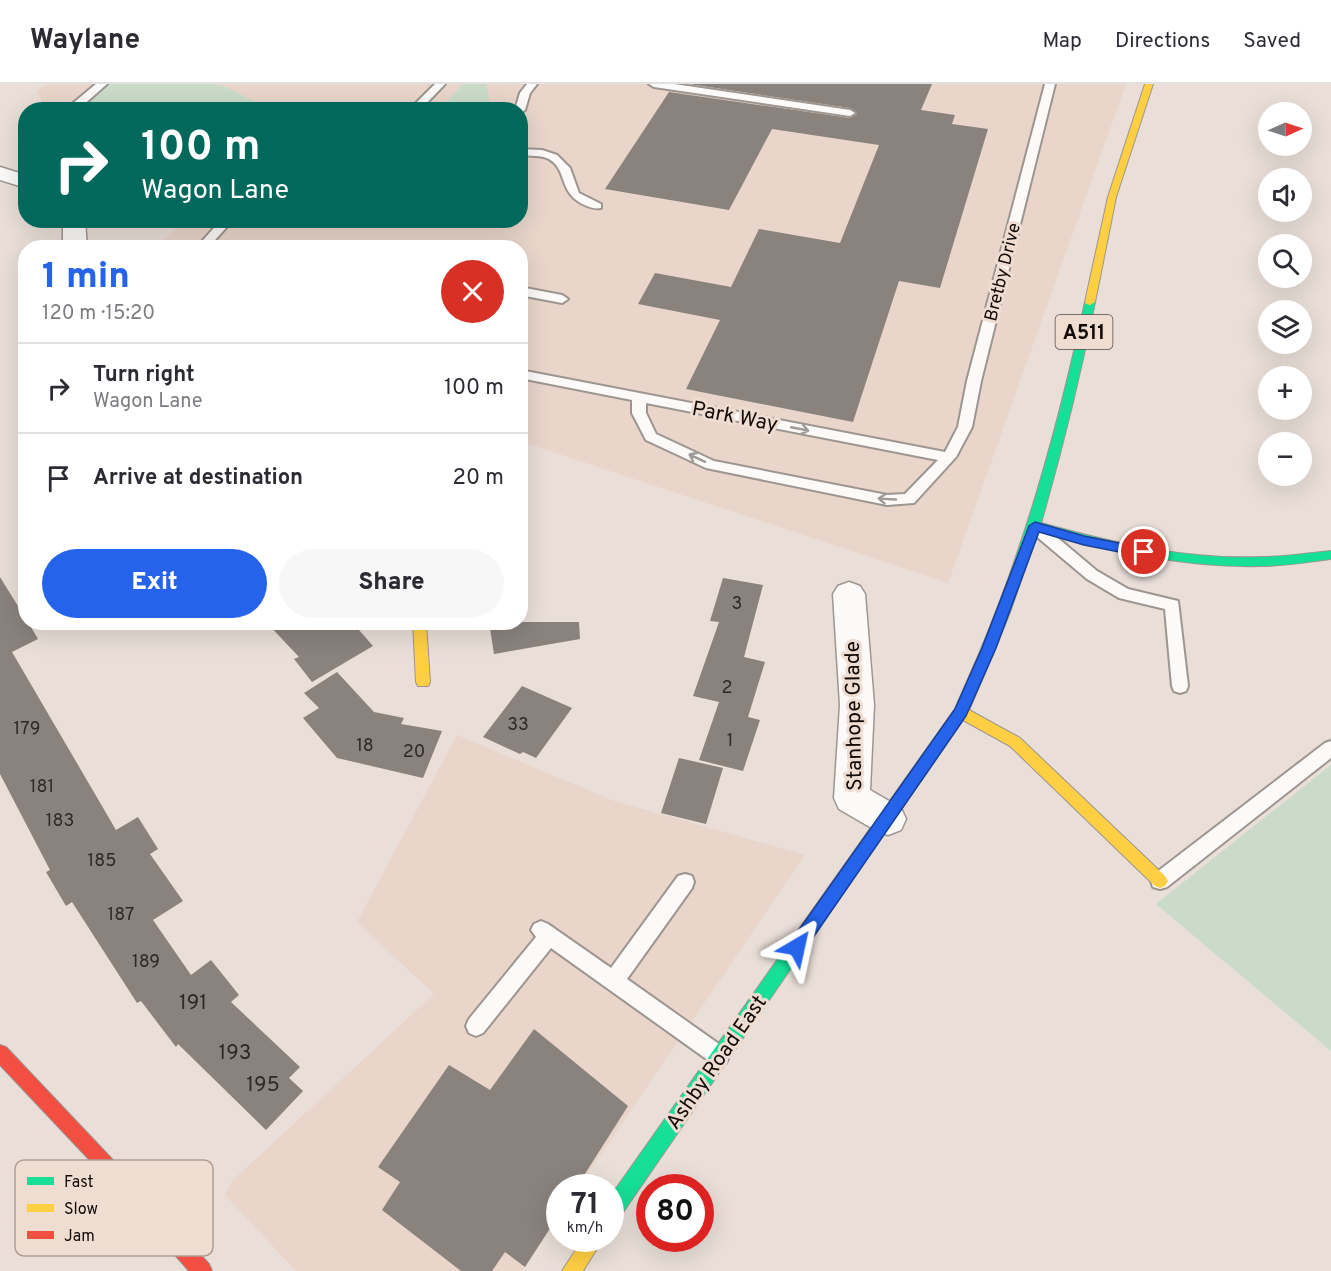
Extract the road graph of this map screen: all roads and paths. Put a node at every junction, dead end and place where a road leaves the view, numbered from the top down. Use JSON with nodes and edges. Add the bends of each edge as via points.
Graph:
{"nodes":[{"id":1,"x":440,"y":84,"type":"edge"},
{"id":2,"x":532,"y":84,"type":"edge"},
{"id":3,"x":654,"y":84,"type":"edge"},
{"id":4,"x":1050,"y":84,"type":"edge"},
{"id":5,"x":1149,"y":84,"type":"edge"},
{"id":6,"x":99,"y":86,"type":"edge"},
{"id":7,"x":81,"y":102,"type":"edge"},
{"id":8,"x":422,"y":102,"type":"edge"},
{"id":9,"x":522,"y":102,"type":"edge"},
{"id":10,"x":850,"y":113,"type":"dead end"},
{"id":11,"x":528,"y":153,"type":"edge"},
{"id":12,"x":0,"y":173,"type":"edge"},
{"id":13,"x":18,"y":179,"type":"edge"},
{"id":14,"x":597,"y":206,"type":"dead end"},
{"id":15,"x":220,"y":228,"type":"edge"},
{"id":16,"x":209,"y":240,"type":"edge"},
{"id":17,"x":528,"y":293,"type":"edge"},
{"id":18,"x":562,"y":299,"type":"dead end"},
{"id":19,"x":528,"y":376,"type":"edge"},
{"id":20,"x":639,"y":398,"type":"junction"},
{"id":21,"x":949,"y":458,"type":"junction"},
{"id":22,"x":1035,"y":526,"type":"junction"},
{"id":23,"x":1331,"y":555,"type":"edge"},
{"id":24,"x":849,"y":594,"type":"dead end"},
{"id":25,"x":419,"y":630,"type":"edge"},
{"id":26,"x":423,"y":682,"type":"dead end"},
{"id":27,"x":1180,"y":686,"type":"dead end"},
{"id":28,"x":961,"y":712,"type":"junction"},
{"id":29,"x":1331,"y":748,"type":"edge"},
{"id":30,"x":888,"y":819,"type":"junction"},
{"id":31,"x":1160,"y":881,"type":"joint"},
{"id":32,"x":685,"y":882,"type":"dead end"},
{"id":33,"x":613,"y":982,"type":"junction"},
{"id":34,"x":476,"y":1026,"type":"dead end"},
{"id":35,"x":0,"y":1053,"type":"edge"},
{"id":36,"x":719,"y":1056,"type":"junction"},
{"id":37,"x":101,"y":1160,"type":"edge"},
{"id":38,"x":624,"y":1194,"type":"edge"},
{"id":39,"x":585,"y":1252,"type":"edge"},
{"id":40,"x":189,"y":1256,"type":"edge"},
{"id":41,"x":202,"y":1271,"type":"edge"},
{"id":42,"x":572,"y":1271,"type":"edge"}],
"edges":[{"from":1,"to":8,"type":"lane"},
{"from":2,"to":9,"type":"lane"},
{"from":3,"to":10,"type":"lane"},
{"from":4,"to":21,"type":"lane","name":"Bretby Drive","via":[[965,427]]},
{"from":5,"to":22,"type":"main road","name":"Ashby Road East","number":"A511","via":[[1112,197],[1077,367]]},
{"from":6,"to":7,"type":"lane"},
{"from":11,"to":14,"type":"lane","via":[[555,157],[576,197]]},
{"from":12,"to":13,"type":"street"},
{"from":15,"to":16,"type":"lane"},
{"from":17,"to":18,"type":"lane"},
{"from":19,"to":20,"type":"lane","name":"Park Way"},
{"from":20,"to":21,"type":"lane","name":"Park Way","one_way":true},
{"from":21,"to":20,"type":"lane","name":"Bretby Drive","one_way":true,"via":[[909,499],[887,500],[711,465],[651,437],[639,413]]},
{"from":22,"to":23,"type":"main road","via":[[1164,556],[1262,562]]},
{"from":22,"to":27,"type":"lane","via":[[1092,575],[1124,594],[1172,605]]},
{"from":22,"to":28,"type":"main road","name":"Ashby Road East","number":"A511"},
{"from":24,"to":30,"type":"street","name":"Stanhope Glade","via":[[857,705],[852,798]]},
{"from":25,"to":26,"type":"main road"},
{"from":28,"to":30,"type":"main road","name":"Ashby Road East","number":"A511"},
{"from":28,"to":31,"type":"main road","via":[[1015,742]]},
{"from":29,"to":31,"type":"lane"},
{"from":30,"to":36,"type":"main road","name":"Ashby Road East","number":"A511"},
{"from":32,"to":33,"type":"lane"},
{"from":33,"to":34,"type":"lane","via":[[545,933]]},
{"from":33,"to":36,"type":"lane"},
{"from":35,"to":37,"type":"main road"},
{"from":36,"to":38,"type":"main road","name":"Ashby Road East","number":"A511"},
{"from":39,"to":42,"type":"main road"},
{"from":40,"to":41,"type":"main road"}]}
